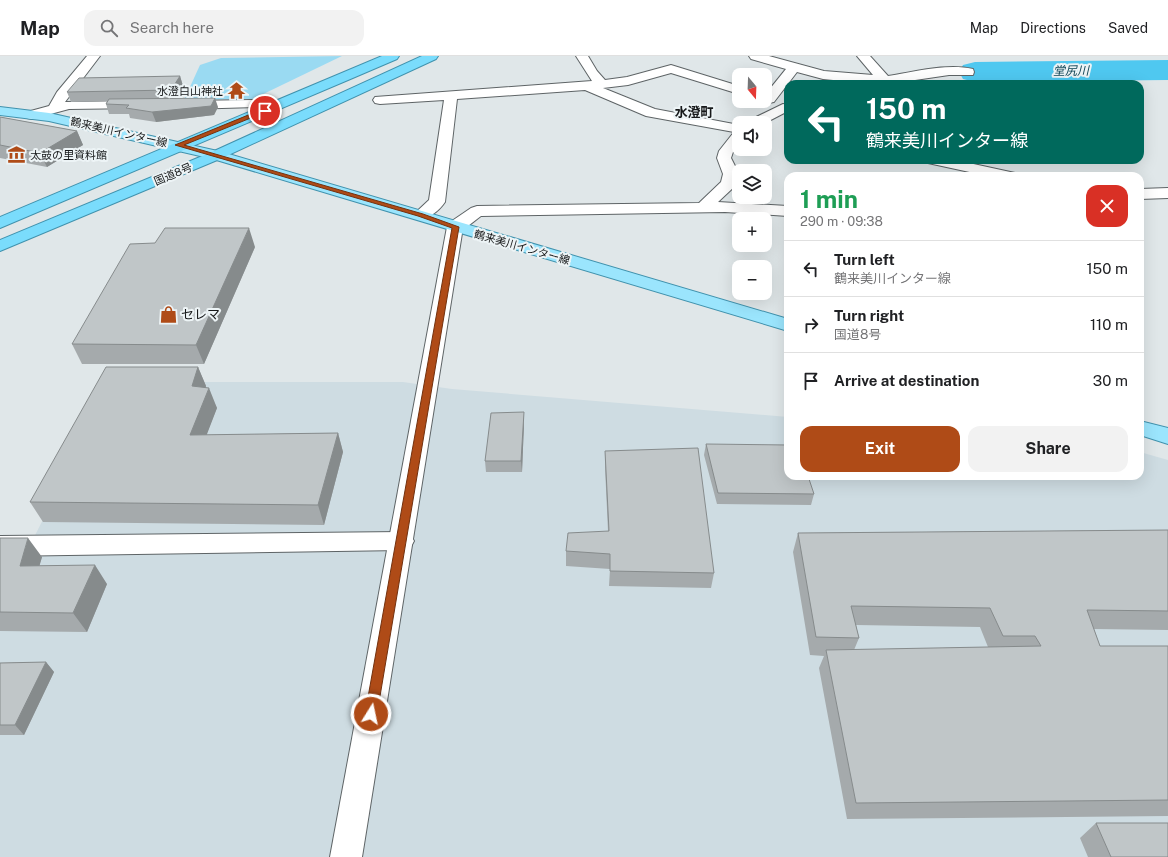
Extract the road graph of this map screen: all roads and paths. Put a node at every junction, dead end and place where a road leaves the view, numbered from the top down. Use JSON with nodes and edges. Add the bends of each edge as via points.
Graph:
{"nodes":[{"id":1,"x":94,"y":56,"type":"edge"},
{"id":2,"x":393,"y":56,"type":"edge"},
{"id":3,"x":432,"y":56,"type":"edge"},
{"id":4,"x":582,"y":56,"type":"edge"},
{"id":5,"x":676,"y":56,"type":"edge"},
{"id":6,"x":755,"y":56,"type":"edge"},
{"id":7,"x":863,"y":56,"type":"edge"},
{"id":8,"x":962,"y":59,"type":"dead end"},
{"id":9,"x":794,"y":67,"type":"junction"},
{"id":10,"x":671,"y":70,"type":"junction"},
{"id":11,"x":969,"y":78,"type":"edge"},
{"id":12,"x":866,"y":80,"type":"edge"},
{"id":13,"x":881,"y":80,"type":"edge"},
{"id":14,"x":895,"y":80,"type":"edge"},
{"id":15,"x":602,"y":84,"type":"junction"},
{"id":16,"x":586,"y":86,"type":"junction"},
{"id":17,"x":732,"y":88,"type":"edge"},
{"id":18,"x":772,"y":92,"type":"edge"},
{"id":19,"x":451,"y":95,"type":"junction"},
{"id":20,"x":380,"y":100,"type":"dead end"},
{"id":21,"x":772,"y":101,"type":"edge"},
{"id":22,"x":253,"y":104,"type":"dead end"},
{"id":23,"x":153,"y":105,"type":"edge"},
{"id":24,"x":176,"y":105,"type":"edge"},
{"id":25,"x":784,"y":108,"type":"edge"},
{"id":26,"x":54,"y":109,"type":"junction"},
{"id":27,"x":784,"y":109,"type":"edge"},
{"id":28,"x":0,"y":111,"type":"edge"},
{"id":29,"x":32,"y":115,"type":"junction"},
{"id":30,"x":770,"y":116,"type":"edge"},
{"id":31,"x":732,"y":128,"type":"edge"},
{"id":32,"x":732,"y":144,"type":"edge"},
{"id":33,"x":178,"y":145,"type":"junction"},
{"id":34,"x":218,"y":155,"type":"junction"},
{"id":35,"x":951,"y":164,"type":"edge"},
{"id":36,"x":962,"y":164,"type":"edge"},
{"id":37,"x":941,"y":172,"type":"edge"},
{"id":38,"x":994,"y":172,"type":"edge"},
{"id":39,"x":1168,"y":193,"type":"edge"},
{"id":40,"x":1144,"y":194,"type":"edge"},
{"id":41,"x":704,"y":207,"type":"junction"},
{"id":42,"x":784,"y":211,"type":"edge"},
{"id":43,"x":421,"y":215,"type":"junction"},
{"id":44,"x":0,"y":223,"type":"edge"},
{"id":45,"x":455,"y":227,"type":"junction"},
{"id":46,"x":0,"y":246,"type":"edge"},
{"id":47,"x":784,"y":324,"type":"edge"},
{"id":48,"x":1144,"y":429,"type":"edge"},
{"id":49,"x":1168,"y":436,"type":"edge"},
{"id":50,"x":402,"y":541,"type":"junction"},
{"id":51,"x":0,"y":546,"type":"edge"},
{"id":52,"x":346,"y":857,"type":"edge"}],
"edges":[{"from":1,"to":26,"type":"street","via":[[62,95]]},
{"from":2,"to":33,"type":"highway","name":"国道8号"},
{"from":3,"to":34,"type":"highway","name":"国道8号"},
{"from":4,"to":15,"type":"street"},
{"from":5,"to":10,"type":"street"},
{"from":6,"to":9,"type":"street"},
{"from":7,"to":13,"type":"street"},
{"from":8,"to":11,"type":"street"},
{"from":9,"to":12,"type":"street","via":[[823,75]]},
{"from":9,"to":18,"type":"street"},
{"from":10,"to":15,"type":"street","via":[[628,81]]},
{"from":10,"to":17,"type":"street"},
{"from":11,"to":14,"type":"street","via":[[949,71]]},
{"from":15,"to":16,"type":"street"},
{"from":16,"to":19,"type":"street"},
{"from":16,"to":31,"type":"street","via":[[651,113]]},
{"from":19,"to":20,"type":"street"},
{"from":19,"to":43,"type":"street","via":[[437,202]]},
{"from":21,"to":25,"type":"street"},
{"from":22,"to":24,"type":"street"},
{"from":23,"to":26,"type":"street","via":[[68,105]]},
{"from":26,"to":29,"type":"street"},
{"from":27,"to":30,"type":"street"},
{"from":28,"to":29,"type":"main road","name":"鶴来美川インター線"},
{"from":29,"to":33,"type":"main road","name":"鶴来美川インター線"},
{"from":32,"to":41,"type":"street","via":[[724,158],[731,174],[728,184]]},
{"from":33,"to":34,"type":"main road","name":"鶴来美川インター線"},
{"from":33,"to":44,"type":"highway","name":"国道8号"},
{"from":34,"to":43,"type":"main road","name":"鶴来美川インター線"},
{"from":34,"to":46,"type":"highway","name":"国道8号"},
{"from":35,"to":37,"type":"street"},
{"from":36,"to":38,"type":"street"},
{"from":39,"to":40,"type":"street"},
{"from":41,"to":42,"type":"street"},
{"from":41,"to":45,"type":"street","via":[[477,211]]},
{"from":43,"to":45,"type":"main road","name":"鶴来美川インター線"},
{"from":45,"to":47,"type":"main road","name":"鶴来美川インター線"},
{"from":45,"to":50,"type":"street"},
{"from":48,"to":49,"type":"main road"},
{"from":50,"to":51,"type":"street"},
{"from":50,"to":52,"type":"street"}]}
